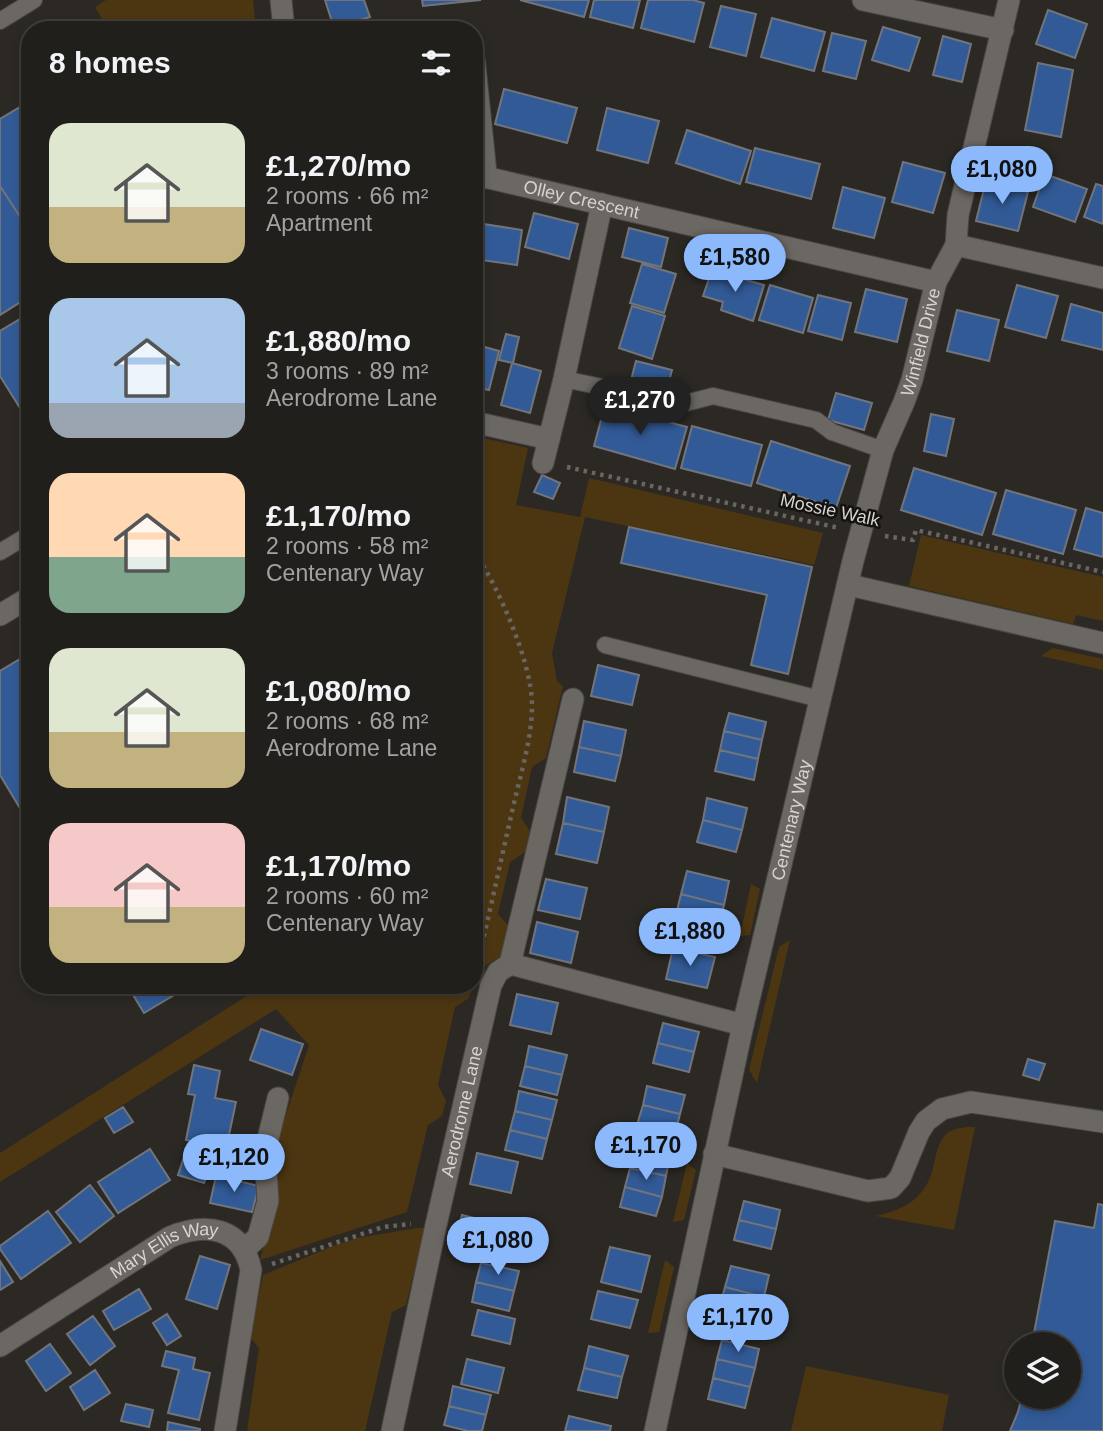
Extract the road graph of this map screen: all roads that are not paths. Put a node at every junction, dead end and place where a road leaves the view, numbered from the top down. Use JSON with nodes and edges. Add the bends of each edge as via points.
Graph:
{"nodes":[{"id":1,"x":34,"y":0,"type":"edge"},
{"id":2,"x":281,"y":0,"type":"edge"},
{"id":3,"x":863,"y":0,"type":"edge"},
{"id":4,"x":1009,"y":0,"type":"edge"},
{"id":5,"x":0,"y":21,"type":"edge"},
{"id":6,"x":283,"y":21,"type":"edge"},
{"id":7,"x":1003,"y":30,"type":"junction"},
{"id":8,"x":483,"y":177,"type":"edge"},
{"id":9,"x":602,"y":204,"type":"junction"},
{"id":10,"x":956,"y":245,"type":"junction"},
{"id":11,"x":1103,"y":278,"type":"edge"},
{"id":12,"x":936,"y":282,"type":"junction"},
{"id":13,"x":564,"y":379,"type":"junction"},
{"id":14,"x":483,"y":424,"type":"edge"},
{"id":15,"x":549,"y":439,"type":"junction"},
{"id":16,"x":883,"y":450,"type":"junction"},
{"id":17,"x":543,"y":463,"type":"road end"},
{"id":18,"x":21,"y":539,"type":"edge"},
{"id":19,"x":0,"y":552,"type":"edge"},
{"id":20,"x":849,"y":585,"type":"junction"},
{"id":21,"x":21,"y":602,"type":"edge"},
{"id":22,"x":0,"y":615,"type":"edge"},
{"id":23,"x":1103,"y":643,"type":"edge"},
{"id":24,"x":605,"y":645,"type":"dead end"},
{"id":25,"x":573,"y":699,"type":"dead end"},
{"id":26,"x":820,"y":699,"type":"junction"},
{"id":27,"x":504,"y":968,"type":"junction"},
{"id":28,"x":743,"y":1025,"type":"junction"},
{"id":29,"x":278,"y":1098,"type":"dead end"},
{"id":30,"x":1103,"y":1122,"type":"edge"},
{"id":31,"x":714,"y":1154,"type":"junction"},
{"id":32,"x":248,"y":1260,"type":"junction"},
{"id":33,"x":0,"y":1346,"type":"edge"},
{"id":34,"x":225,"y":1431,"type":"edge"},
{"id":35,"x":392,"y":1431,"type":"edge"},
{"id":36,"x":655,"y":1431,"type":"edge"}],
"edges":[{"from":1,"to":5,"type":"lane"},
{"from":2,"to":6,"type":"street"},
{"from":3,"to":7,"type":"street"},
{"from":4,"to":7,"type":"street"},
{"from":7,"to":10,"type":"street","via":[[958,215]]},
{"from":8,"to":9,"type":"street","name":"Olley Crescent"},
{"from":9,"to":12,"type":"street","name":"Olley Crescent"},
{"from":9,"to":13,"type":"street"},
{"from":10,"to":11,"type":"street"},
{"from":10,"to":12,"type":"street","name":"Winfield Drive"},
{"from":12,"to":16,"type":"street","name":"Winfield Drive","via":[[912,380]]},
{"from":13,"to":15,"type":"street"},
{"from":13,"to":16,"type":"lane","via":[[682,404],[712,396],[816,420],[832,432]]},
{"from":14,"to":15,"type":"street"},
{"from":15,"to":17,"type":"street"},
{"from":16,"to":20,"type":"street","name":"Winfield Drive"},
{"from":18,"to":19,"type":"lane"},
{"from":20,"to":23,"type":"street"},
{"from":20,"to":26,"type":"street","name":"Centenary Way"},
{"from":21,"to":22,"type":"street"},
{"from":24,"to":26,"type":"lane"},
{"from":25,"to":27,"type":"street","name":"Aerodrome Lane"},
{"from":26,"to":28,"type":"street","name":"Centenary Way"},
{"from":27,"to":28,"type":"street"},
{"from":27,"to":35,"type":"street","name":"Aerodrome Lane","via":[[491,985]]},
{"from":28,"to":31,"type":"street","name":"Centenary Way"},
{"from":29,"to":32,"type":"street","via":[[267,1143],[268,1201]]},
{"from":30,"to":31,"type":"street","via":[[971,1102],[942,1110],[926,1121],[891,1188],[868,1191]]},
{"from":31,"to":36,"type":"street","name":"Centenary Way"},
{"from":32,"to":33,"type":"street","name":"Mary Ellis Way","via":[[226,1233],[206,1228],[180,1233]]},
{"from":32,"to":34,"type":"street"}]}
